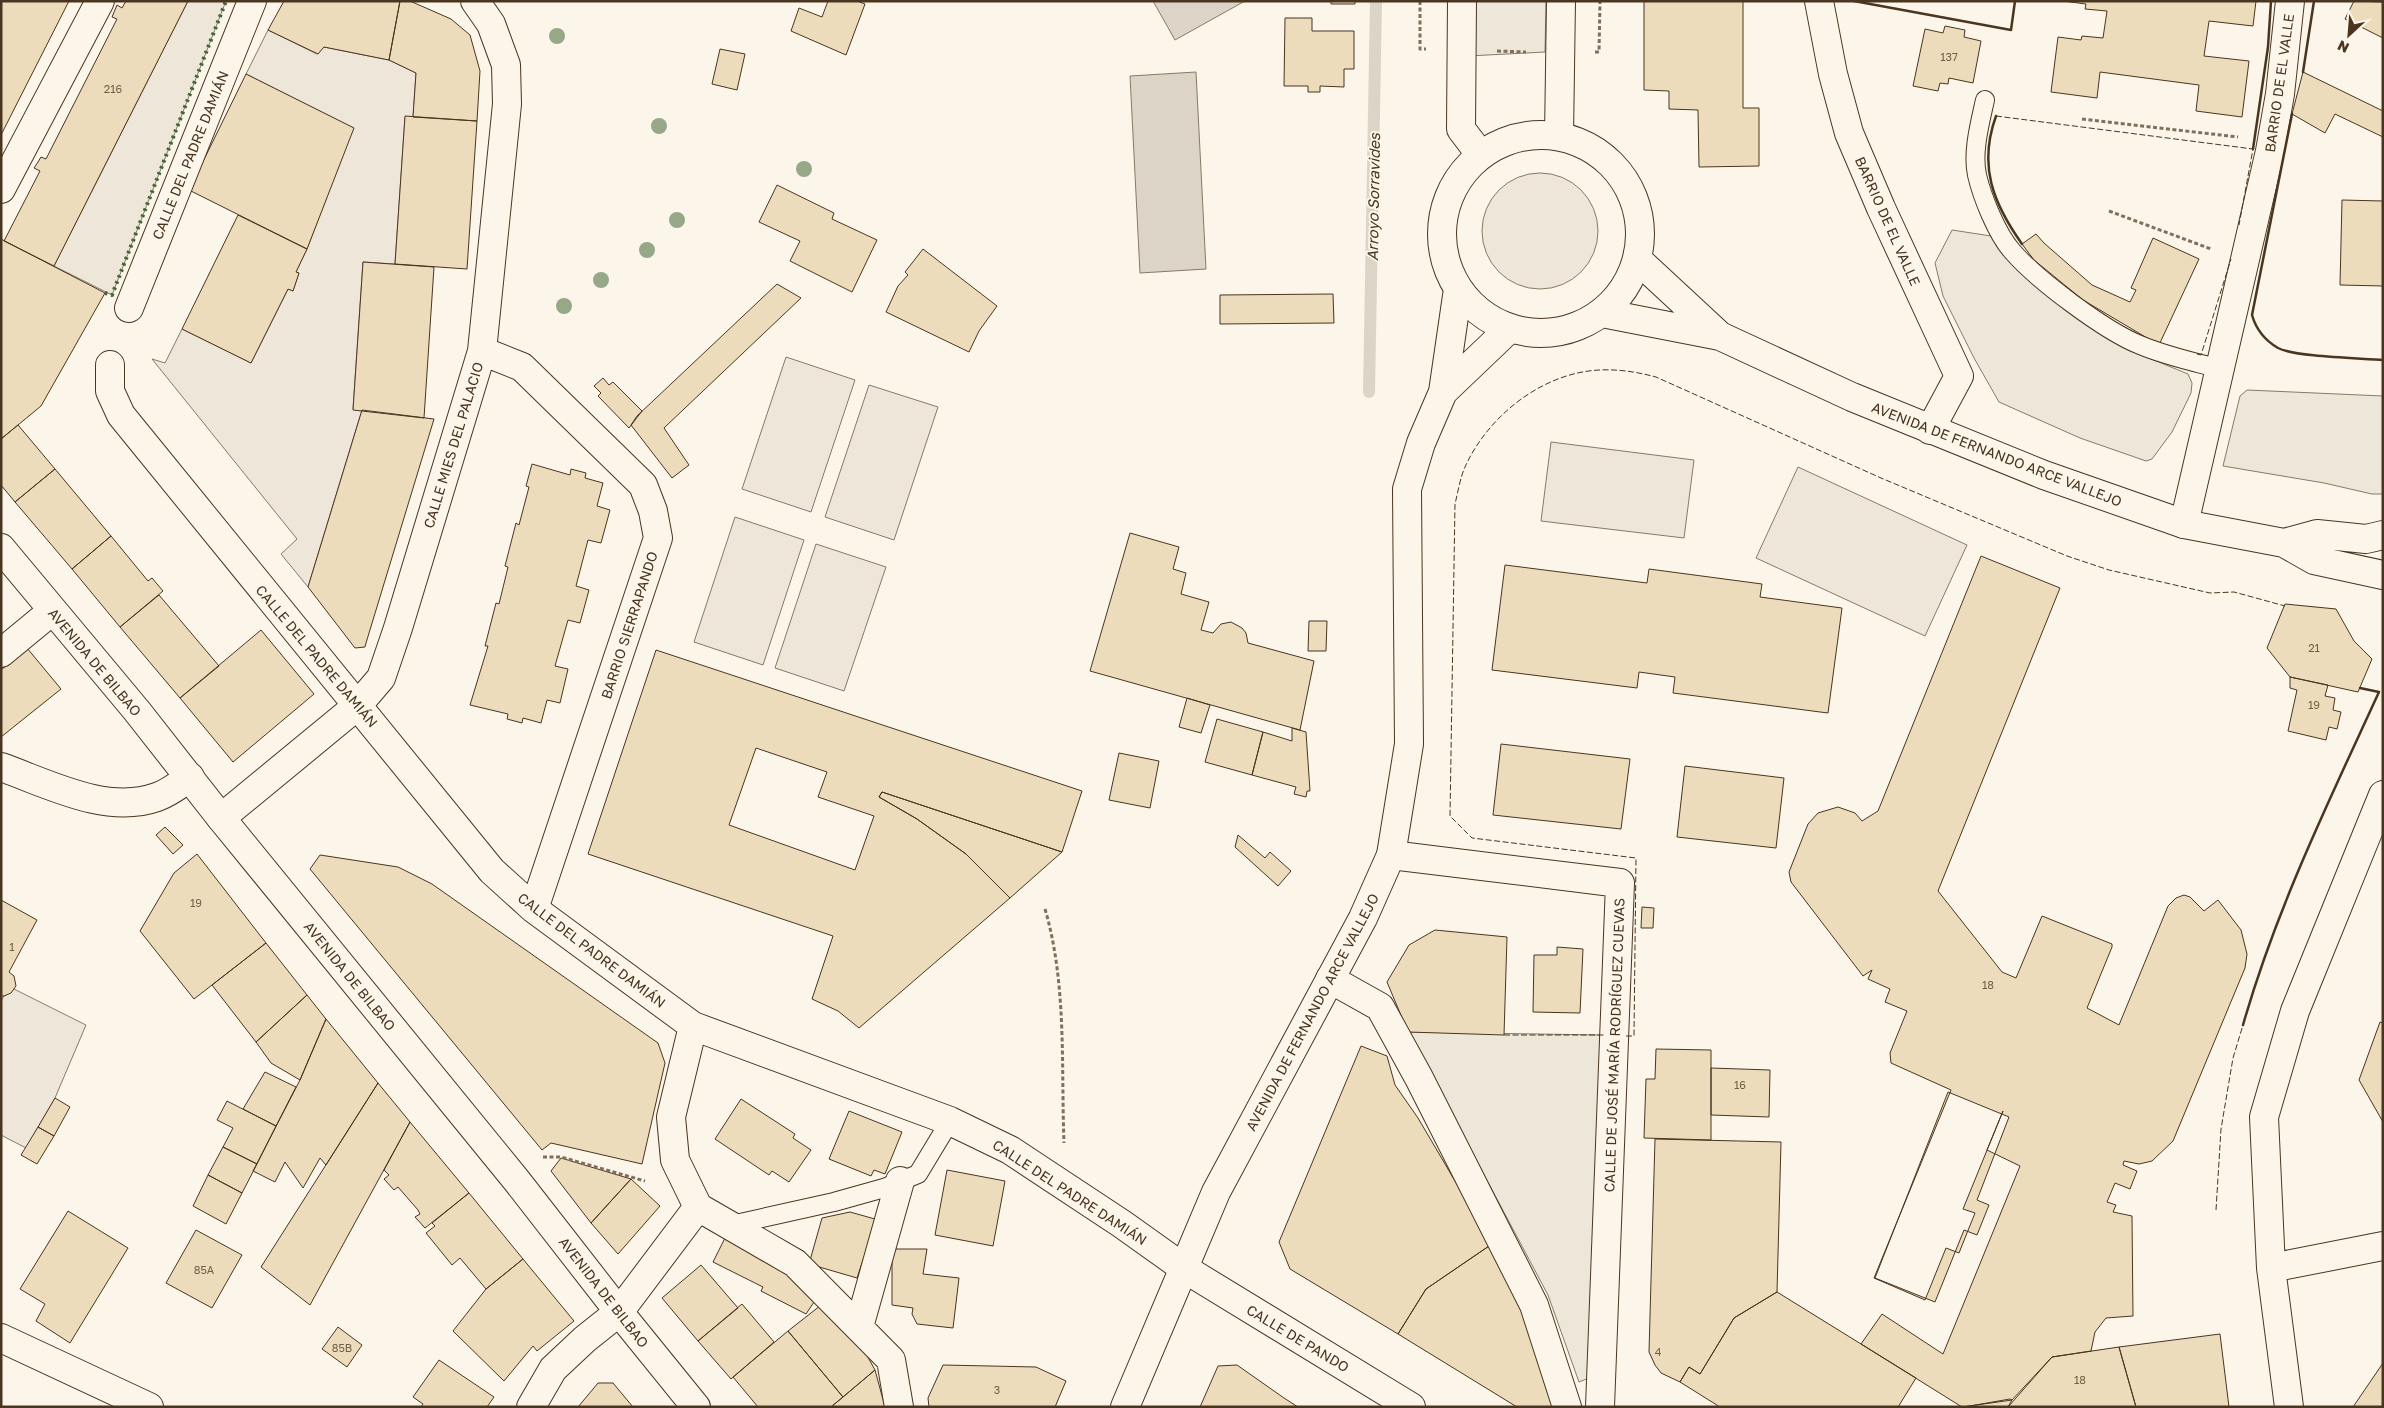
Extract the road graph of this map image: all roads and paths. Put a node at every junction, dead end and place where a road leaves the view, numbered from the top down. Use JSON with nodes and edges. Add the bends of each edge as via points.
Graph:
{"nodes":[{"id":1,"x":100,"y":1,"type":"edge"},
{"id":2,"x":252,"y":1,"type":"edge"},
{"id":3,"x":475,"y":1,"type":"edge"},
{"id":4,"x":1462,"y":1,"type":"edge"},
{"id":5,"x":1561,"y":1,"type":"edge"},
{"id":6,"x":1600,"y":1,"type":"edge"},
{"id":7,"x":1819,"y":1,"type":"edge"},
{"id":8,"x":2290,"y":1,"type":"edge"},
{"id":9,"x":1599,"y":52,"type":"dead end"},
{"id":10,"x":1985,"y":100,"type":"dead end"},
{"id":11,"x":2082,"y":119,"type":"dead end"},
{"id":12,"x":1559,"y":136,"type":"junction"},
{"id":13,"x":2272,"y":140,"type":"junction"},
{"id":14,"x":1480,"y":154,"type":"junction"},
{"id":15,"x":1,"y":189,"type":"edge"},
{"id":16,"x":2108,"y":211,"type":"dead end"},
{"id":17,"x":1638,"y":260,"type":"junction"},
{"id":18,"x":2245,"y":260,"type":"junction"},
{"id":19,"x":1458,"y":289,"type":"junction"},
{"id":20,"x":129,"y":308,"type":"dead end"},
{"id":21,"x":1602,"y":313,"type":"junction"},
{"id":22,"x":1509,"y":329,"type":"junction"},
{"id":23,"x":1720,"y":336,"type":"junction"},
{"id":24,"x":482,"y":350,"type":"junction"},
{"id":25,"x":110,"y":365,"type":"dead end"},
{"id":26,"x":2221,"y":369,"type":"junction"},
{"id":27,"x":1443,"y":392,"type":"junction"},
{"id":28,"x":1930,"y":430,"type":"junction"},
{"id":29,"x":2184,"y":524,"type":"junction"},
{"id":30,"x":2383,"y":535,"type":"edge"},
{"id":31,"x":2284,"y":543,"type":"junction"},
{"id":32,"x":1,"y":548,"type":"edge"},
{"id":33,"x":2378,"y":578,"type":"edge"},
{"id":34,"x":52,"y":610,"type":"junction"},
{"id":35,"x":1,"y":654,"type":"edge"},
{"id":36,"x":357,"y":706,"type":"junction"},
{"id":37,"x":1,"y":767,"type":"edge"},
{"id":38,"x":190,"y":777,"type":"junction"},
{"id":39,"x":2383,"y":795,"type":"edge"},
{"id":40,"x":221,"y":818,"type":"junction"},
{"id":41,"x":1391,"y":855,"type":"junction"},
{"id":42,"x":534,"y":909,"type":"junction"},
{"id":43,"x":1045,"y":909,"type":"dead end"},
{"id":44,"x":1330,"y":979,"type":"junction"},
{"id":45,"x":693,"y":1026,"type":"junction"},
{"id":46,"x":950,"y":1121,"type":"junction"},
{"id":47,"x":517,"y":1181,"type":"junction"},
{"id":48,"x":900,"y":1181,"type":"junction"},
{"id":49,"x":1065,"y":1187,"type":"junction"},
{"id":50,"x":695,"y":1199,"type":"junction"},
{"id":51,"x":730,"y":1225,"type":"junction"},
{"id":52,"x":2383,"y":1246,"type":"edge"},
{"id":53,"x":2271,"y":1268,"type":"junction"},
{"id":54,"x":1184,"y":1269,"type":"junction"},
{"id":55,"x":619,"y":1312,"type":"junction"},
{"id":56,"x":859,"y":1327,"type":"junction"},
{"id":57,"x":1,"y":1338,"type":"edge"},
{"id":58,"x":149,"y":1407,"type":"edge"},
{"id":59,"x":531,"y":1407,"type":"edge"},
{"id":60,"x":696,"y":1407,"type":"edge"},
{"id":61,"x":899,"y":1407,"type":"edge"},
{"id":62,"x":1125,"y":1407,"type":"edge"},
{"id":63,"x":1411,"y":1407,"type":"edge"},
{"id":64,"x":1567,"y":1407,"type":"edge"},
{"id":65,"x":1600,"y":1407,"type":"edge"},
{"id":66,"x":2289,"y":1407,"type":"edge"}],
"edges":[{"from":1,"to":15,"type":"main road"},
{"from":2,"to":20,"type":"main road","name":"CALLE DEL PADRE DAMIÁN"},
{"from":3,"to":24,"type":"main road","name":"CALLE MIES DEL PALACIO","via":[[491,24],[506,65],[506,113]]},
{"from":4,"to":14,"type":"main road","via":[[1461,129]]},
{"from":5,"to":12,"type":"main road"},
{"from":6,"to":9,"type":"path"},
{"from":7,"to":28,"type":"main road","name":"BARRIO DE EL VALLE","via":[[1832,74],[1849,133],[1959,376]]},
{"from":8,"to":13,"type":"main road","name":"BARRIO DE EL VALLE"},
{"from":10,"to":26,"type":"lane","via":[[1978,132],[1977,174],[1988,207],[2010,250],[2057,291],[2138,344]]},
{"from":11,"to":13,"type":"path"},
{"from":12,"to":14,"type":"main road","via":[[1523,136],[1504,141]]},
{"from":12,"to":17,"type":"main road","via":[[1586,144],[1608,160],[1626,181],[1638,206],[1642,233]]},
{"from":13,"to":18,"type":"main road","name":"BARRIO DE EL VALLE"},
{"from":14,"to":19,"type":"main road","via":[[1459,176],[1446,202],[1441,232],[1445,262]]},
{"from":16,"to":18,"type":"path"},
{"from":17,"to":21,"type":"main road","via":[[1625,290]]},
{"from":17,"to":23,"type":"main road","name":"AVENIDA DE FERNANDO ARCE VALLEJO"},
{"from":18,"to":26,"type":"main road","name":"BARRIO DE EL VALLE"},
{"from":19,"to":22,"type":"main road","via":[[1480,313]]},
{"from":19,"to":27,"type":"main road","name":"AVENIDA DE FERNANDO ARCE VALLEJO"},
{"from":21,"to":22,"type":"main road","via":[[1573,328],[1541,334]]},
{"from":21,"to":23,"type":"main road","name":"AVENIDA DE FERNANDO ARCE VALLEJO"},
{"from":22,"to":27,"type":"main road","name":"AVENIDA DE FERNANDO ARCE VALLEJO"},
{"from":23,"to":28,"type":"main road","name":"AVENIDA DE FERNANDO ARCE VALLEJO"},
{"from":24,"to":36,"type":"main road","name":"CALLE MIES DEL PALACIO","via":[[390,653],[381,678]]},
{"from":24,"to":42,"type":"main road","name":"BARRIO SIERRAPANDO","via":[[522,367],[643,485],[653,511],[658,538]]},
{"from":25,"to":36,"type":"main road","name":"CALLE DEL PADRE DAMIÁN","via":[[110,391],[121,415]]},
{"from":26,"to":29,"type":"main road","name":"BARRIO DE EL VALLE"},
{"from":27,"to":41,"type":"main road","name":"AVENIDA DE FERNANDO ARCE VALLEJO","via":[[1421,443],[1407,489],[1409,744]]},
{"from":28,"to":29,"type":"main road","name":"AVENIDA DE FERNANDO ARCE VALLEJO","via":[[2044,475]]},
{"from":29,"to":31,"type":"main road","name":"AVENIDA DE FERNANDO ARCE VALLEJO"},
{"from":30,"to":31,"type":"main road","name":"AVENIDA DE FERNANDO ARCE VALLEJO","via":[[2366,539],[2318,534]]},
{"from":31,"to":33,"type":"main road","name":"AVENIDA DE FERNANDO ARCE VALLEJO","via":[[2314,560]]},
{"from":32,"to":34,"type":"main road","name":"AVENIDA DE BILBAO"},
{"from":34,"to":35,"type":"main road"},
{"from":34,"to":38,"type":"main road","name":"AVENIDA DE BILBAO"},
{"from":36,"to":40,"type":"main road","name":"CALLE MIES DEL PALACIO"},
{"from":36,"to":42,"type":"main road","name":"CALLE DEL PADRE DAMIÁN","via":[[492,871]]},
{"from":37,"to":38,"type":"main road","via":[[89,798],[118,802],[138,802],[157,797]]},
{"from":38,"to":40,"type":"main road","name":"AVENIDA DE BILBAO"},
{"from":39,"to":53,"type":"main road","via":[[2295,1010],[2264,1117]]},
{"from":40,"to":47,"type":"main road","name":"AVENIDA DE BILBAO"},
{"from":41,"to":44,"type":"main road","name":"AVENIDA DE FERNANDO ARCE VALLEJO","via":[[1363,918]]},
{"from":41,"to":65,"type":"main road","name":"CALLE DE JOSÉ MARÍA RODRÍGUEZ CUEVAS","via":[[1620,883]]},
{"from":42,"to":45,"type":"main road","name":"CALLE DEL PADRE DAMIÁN"},
{"from":43,"to":49,"type":"path","via":[[1053,936],[1059,981]]},
{"from":44,"to":54,"type":"main road","name":"AVENIDA DE FERNANDO ARCE VALLEJO","via":[[1216,1192]]},
{"from":44,"to":64,"type":"main road","via":[[1380,1007],[1534,1305]]},
{"from":45,"to":46,"type":"main road","name":"CALLE DEL PADRE DAMIÁN"},
{"from":45,"to":50,"type":"main road","via":[[671,1117],[676,1160]]},
{"from":46,"to":48,"type":"lane","via":[[918,1174]]},
{"from":46,"to":49,"type":"main road","name":"CALLE DEL PADRE DAMIÁN","via":[[1010,1150]]},
{"from":47,"to":50,"type":"path","via":[[545,1156],[553,1156]]},
{"from":47,"to":55,"type":"main road","name":"AVENIDA DE BILBAO"},
{"from":48,"to":51,"type":"lane","via":[[834,1202]]},
{"from":48,"to":56,"type":"main road"},
{"from":49,"to":54,"type":"main road","name":"CALLE DEL PADRE DAMIÁN"},
{"from":50,"to":51,"type":"main road"},
{"from":50,"to":55,"type":"main road"},
{"from":51,"to":56,"type":"main road","via":[[795,1263]]},
{"from":52,"to":53,"type":"main road"},
{"from":53,"to":66,"type":"main road"},
{"from":54,"to":62,"type":"main road","name":"AVENIDA DE FERNANDO ARCE VALLEJO"},
{"from":54,"to":63,"type":"main road","name":"CALLE DE PANDO"},
{"from":55,"to":59,"type":"main road","via":[[585,1338],[553,1369]]},
{"from":55,"to":60,"type":"main road","name":"AVENIDA DE BILBAO"},
{"from":56,"to":61,"type":"main road","via":[[891,1360]]},
{"from":57,"to":58,"type":"main road"}]}
